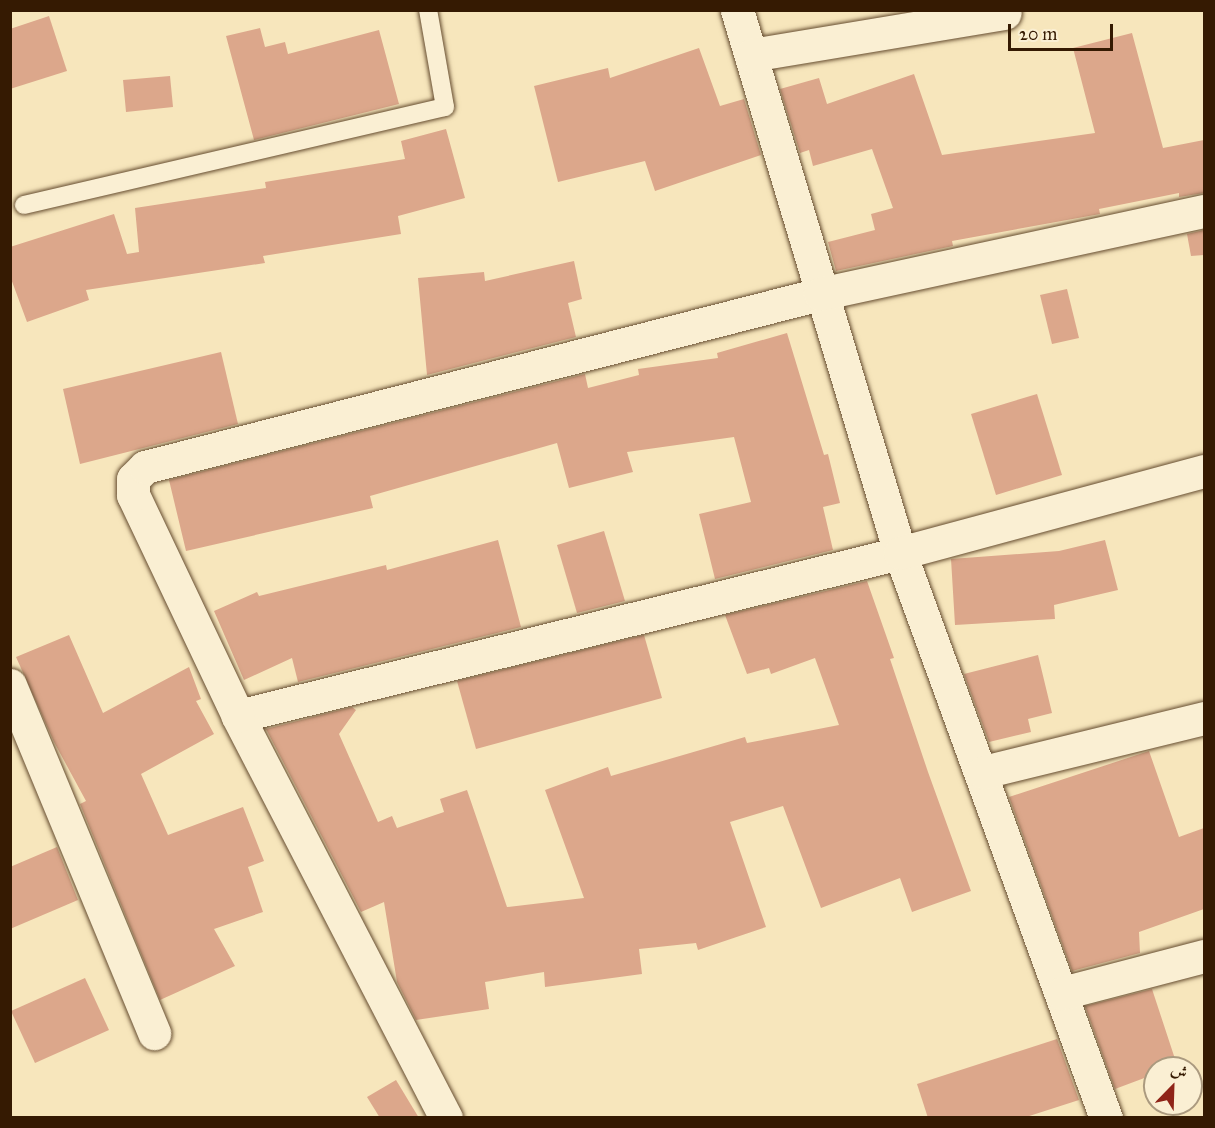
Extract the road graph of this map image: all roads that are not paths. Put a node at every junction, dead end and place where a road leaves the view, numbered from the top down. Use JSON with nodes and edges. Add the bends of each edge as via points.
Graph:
{"nodes":[{"id":1,"x":428,"y":10,"type":"edge"},
{"id":2,"x":737,"y":10,"type":"edge"},
{"id":3,"x":1005,"y":13,"type":"dead end"},
{"id":4,"x":751,"y":55,"type":"junction"},
{"id":5,"x":24,"y":205,"type":"dead end"},
{"id":6,"x":1204,"y":211,"type":"edge"},
{"id":7,"x":820,"y":294,"type":"junction"},
{"id":8,"x":1204,"y":471,"type":"edge"},
{"id":9,"x":900,"y":553,"type":"junction"},
{"id":10,"x":10,"y":685,"type":"edge"},
{"id":11,"x":238,"y":716,"type":"junction"},
{"id":12,"x":1204,"y":718,"type":"edge"},
{"id":13,"x":982,"y":772,"type":"junction"},
{"id":14,"x":1204,"y":956,"type":"edge"},
{"id":15,"x":1062,"y":993,"type":"junction"},
{"id":16,"x":154,"y":1033,"type":"dead end"},
{"id":17,"x":446,"y":1118,"type":"edge"},
{"id":18,"x":1106,"y":1118,"type":"edge"}],
"edges":[{"from":1,"to":5,"type":"lane","via":[[445,107]]},
{"from":2,"to":4,"type":"street"},
{"from":3,"to":4,"type":"street"},
{"from":4,"to":7,"type":"street"},
{"from":6,"to":7,"type":"street"},
{"from":7,"to":9,"type":"street"},
{"from":7,"to":11,"type":"street","via":[[145,467],[133,479],[133,495]]},
{"from":8,"to":9,"type":"street"},
{"from":9,"to":11,"type":"street"},
{"from":9,"to":13,"type":"street"},
{"from":10,"to":16,"type":"street"},
{"from":11,"to":17,"type":"street"},
{"from":12,"to":13,"type":"street"},
{"from":13,"to":15,"type":"street"},
{"from":14,"to":15,"type":"street"},
{"from":15,"to":18,"type":"street"}]}
